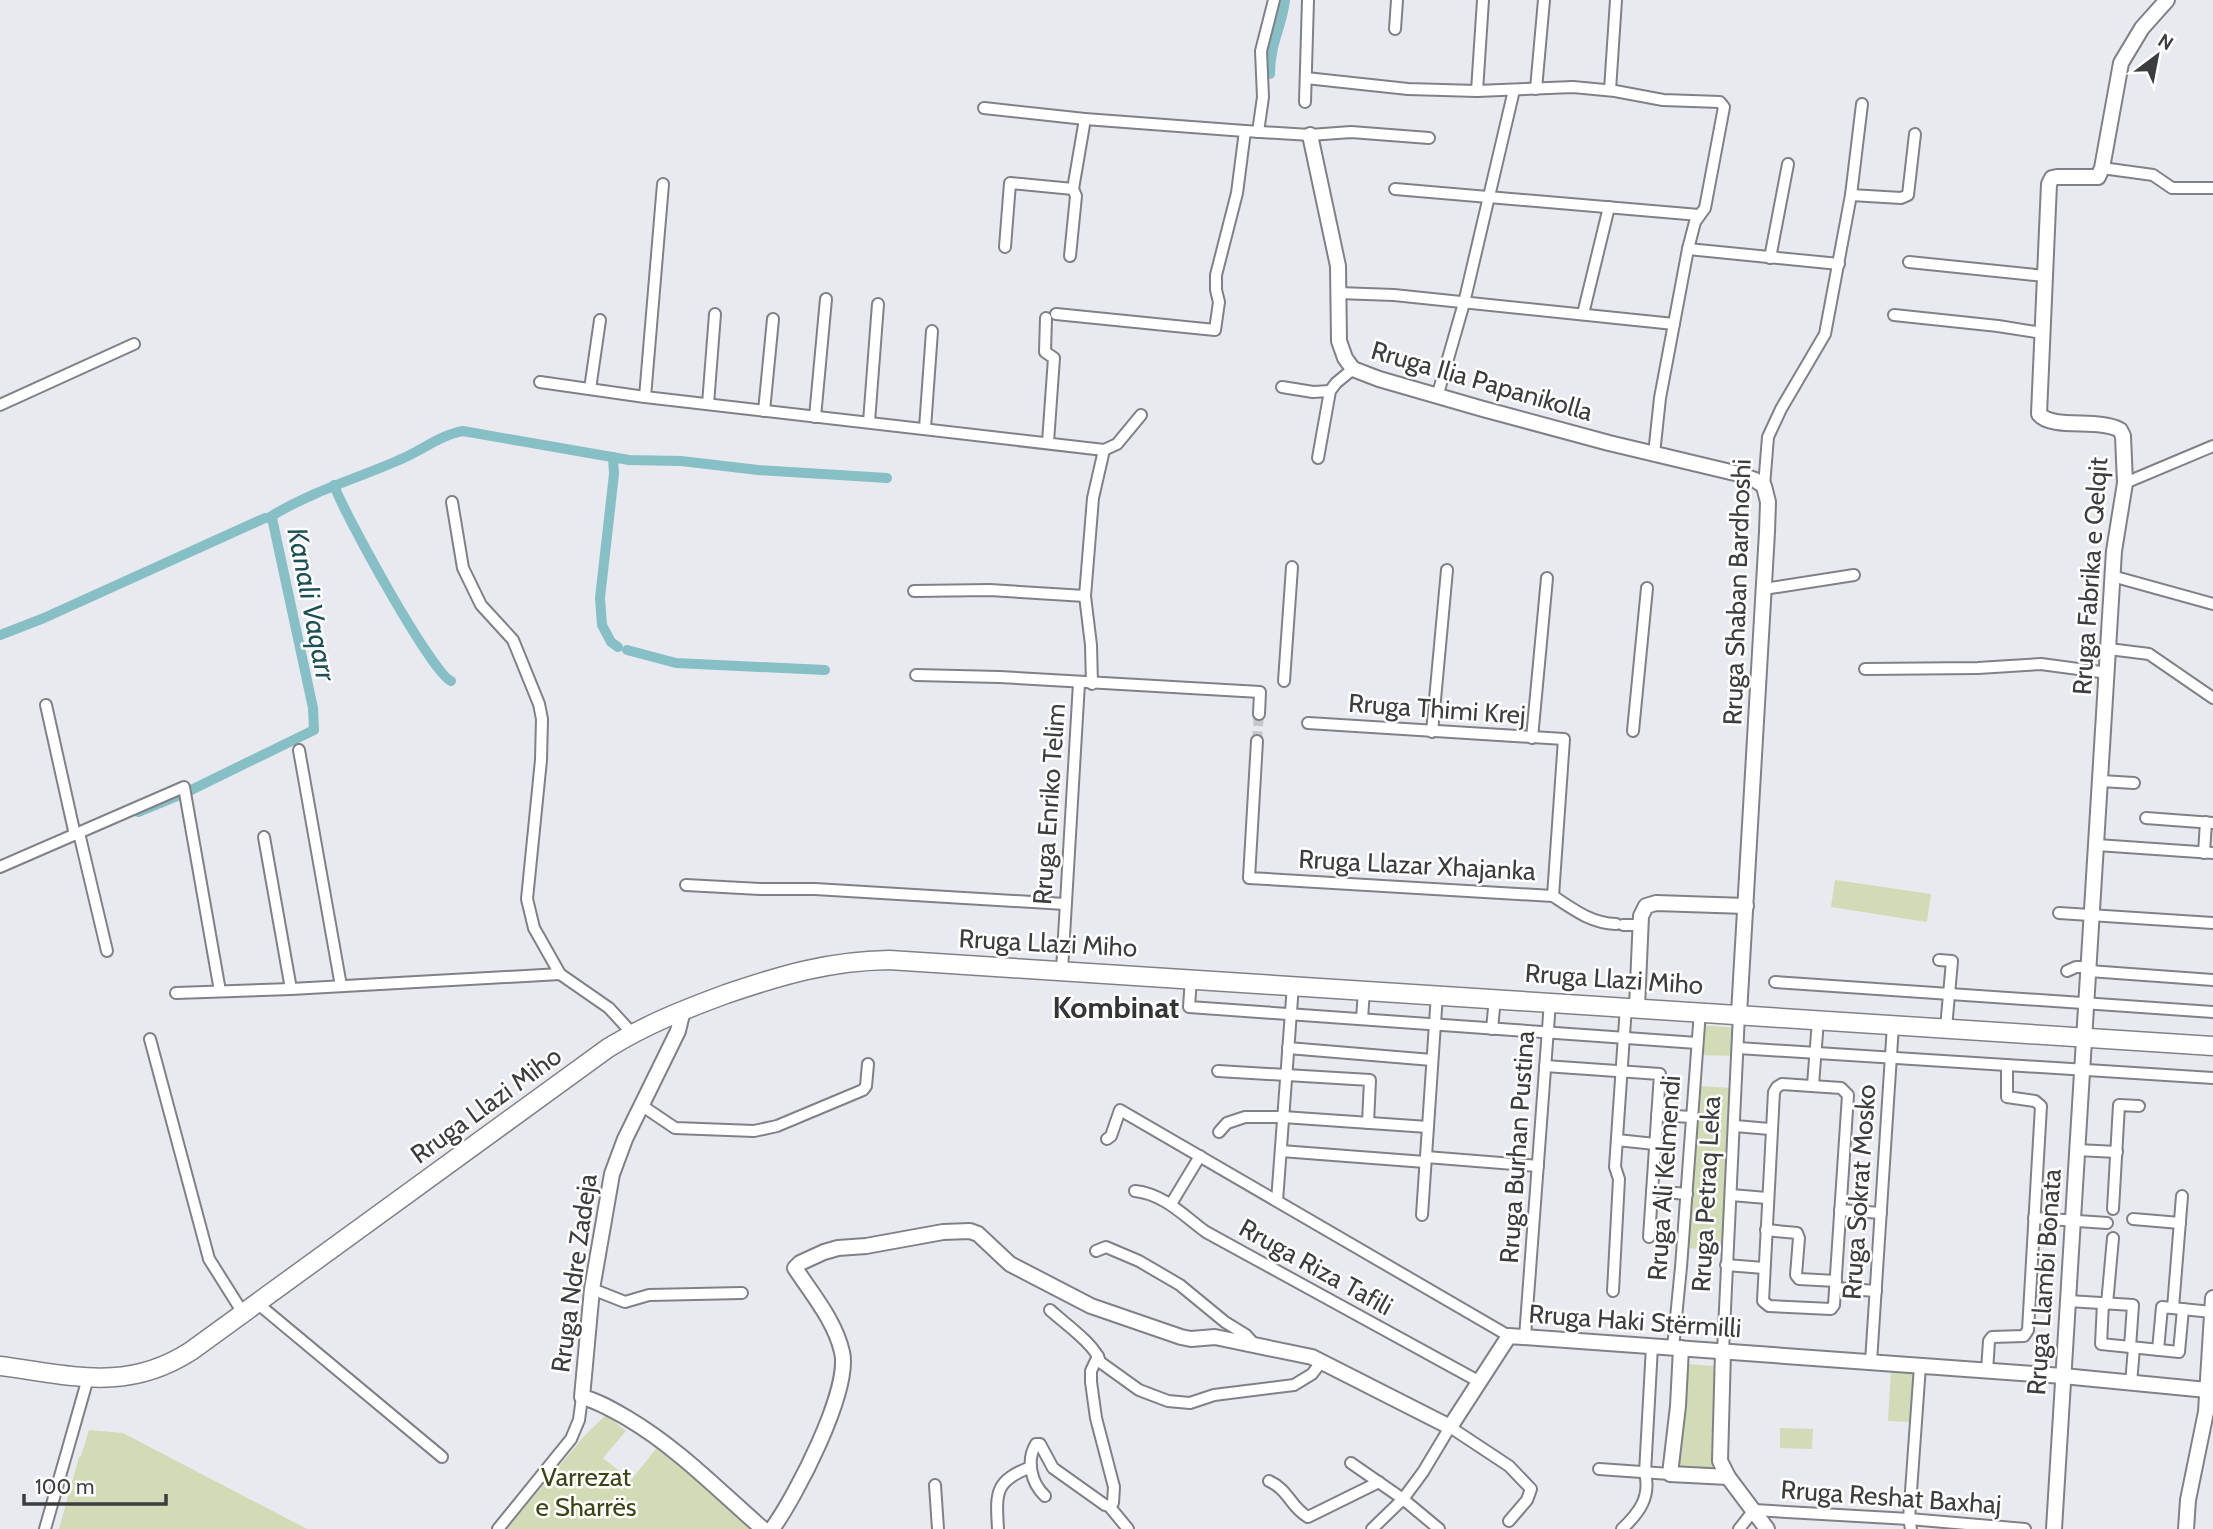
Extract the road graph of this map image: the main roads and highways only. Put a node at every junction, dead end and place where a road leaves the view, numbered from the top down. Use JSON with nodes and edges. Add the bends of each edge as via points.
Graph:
{"nodes":[{"id":1,"x":2213,"y":1046,"type":"edge"},
{"id":2,"x":0,"y":1366,"type":"edge"}],
"edges":[{"from":1,"to":2,"type":"main road","name":"Rruga Llazi Miho","via":[[1062,970],[889,960],[846,962],[782,975],[632,1033],[164,1366],[126,1378],[88,1378]]}]}
